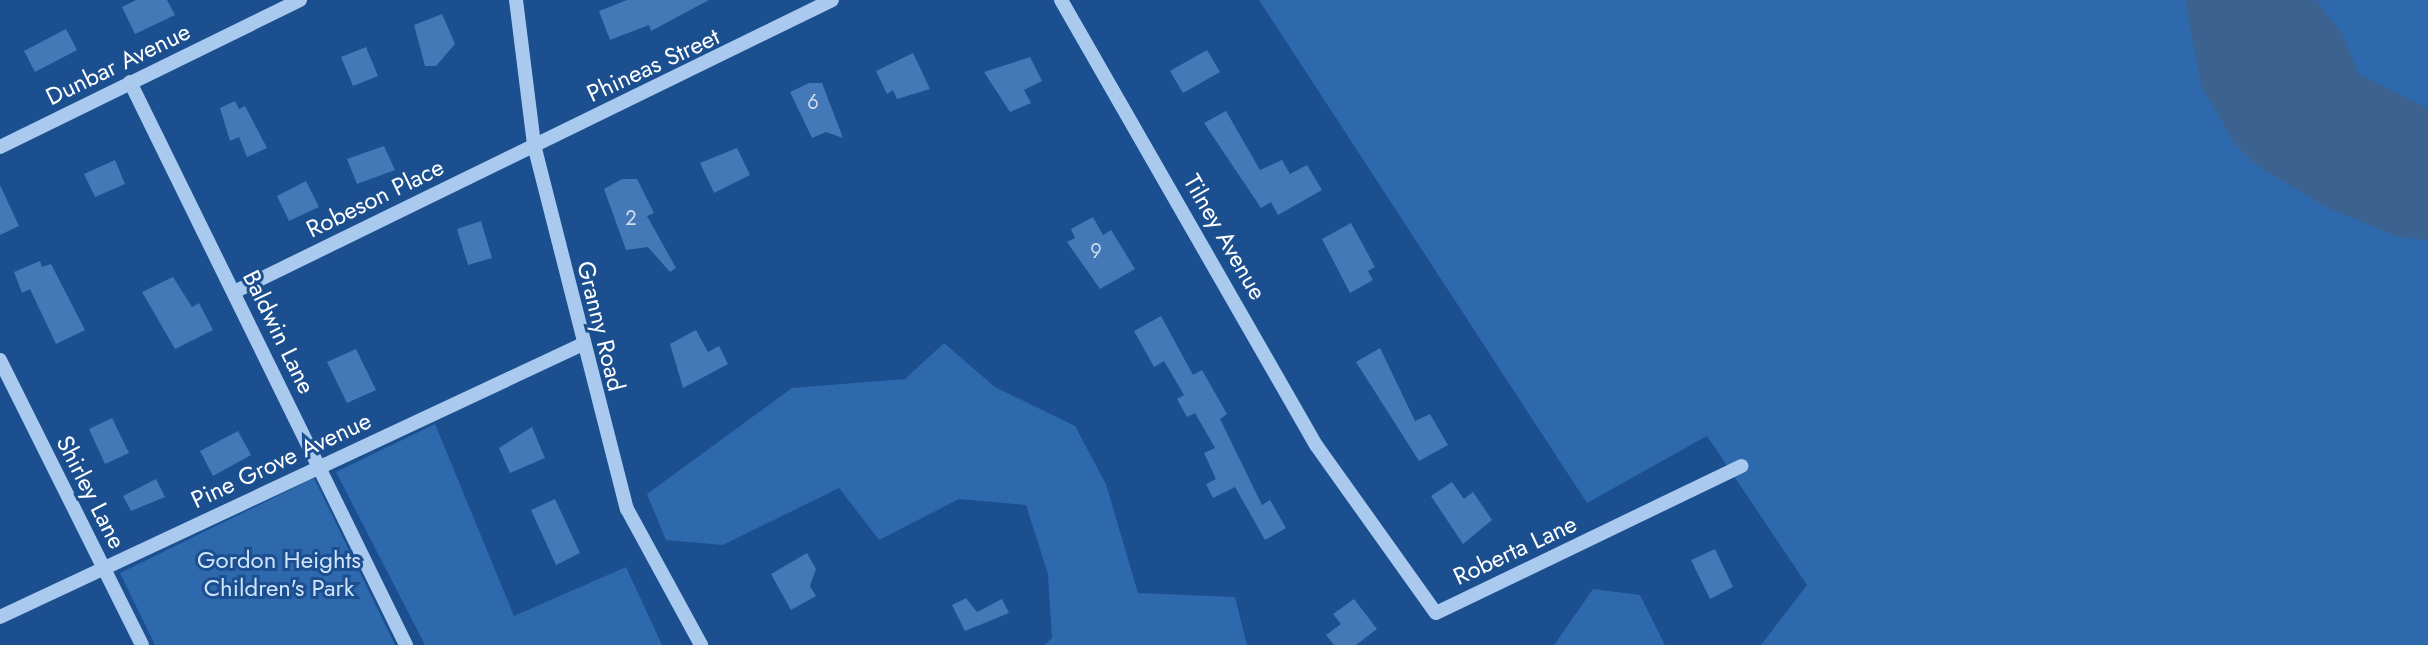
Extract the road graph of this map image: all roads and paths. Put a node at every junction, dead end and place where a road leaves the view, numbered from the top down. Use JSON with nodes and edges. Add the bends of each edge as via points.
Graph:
{"nodes":[{"id":1,"x":300,"y":0,"type":"edge"},
{"id":2,"x":516,"y":0,"type":"edge"},
{"id":3,"x":832,"y":0,"type":"edge"},
{"id":4,"x":1061,"y":0,"type":"edge"},
{"id":5,"x":130,"y":82,"type":"junction"},
{"id":6,"x":534,"y":145,"type":"junction"},
{"id":7,"x":0,"y":147,"type":"edge"},
{"id":8,"x":236,"y":291,"type":"junction"},
{"id":9,"x":581,"y":345,"type":"junction"},
{"id":10,"x":0,"y":360,"type":"edge"},
{"id":11,"x":319,"y":466,"type":"junction"},
{"id":12,"x":1742,"y":466,"type":"dead end"},
{"id":13,"x":1352,"y":495,"type":"joint"},
{"id":14,"x":103,"y":567,"type":"junction"},
{"id":15,"x":0,"y":617,"type":"edge"},
{"id":16,"x":142,"y":645,"type":"edge"},
{"id":17,"x":406,"y":645,"type":"edge"},
{"id":18,"x":701,"y":645,"type":"edge"}],
"edges":[{"from":1,"to":5,"type":"street","name":"Dunbar Avenue"},
{"from":2,"to":6,"type":"street","name":"Granny Road"},
{"from":3,"to":6,"type":"street","name":"Phineas Street"},
{"from":4,"to":13,"type":"street","name":"Tilney Avenue","via":[[1316,445]]},
{"from":5,"to":7,"type":"street","name":"Dunbar Avenue"},
{"from":5,"to":8,"type":"street","name":"Baldwin Lane"},
{"from":6,"to":8,"type":"street","name":"Robeson Place"},
{"from":6,"to":9,"type":"street","name":"Granny Road"},
{"from":8,"to":11,"type":"street","name":"Baldwin Lane"},
{"from":9,"to":11,"type":"street","name":"Pine Grove Avenue"},
{"from":9,"to":18,"type":"street","name":"Granny Road","via":[[627,509]]},
{"from":10,"to":14,"type":"street","name":"Shirley Lane"},
{"from":11,"to":14,"type":"street","name":"Pine Grove Avenue"},
{"from":11,"to":17,"type":"street","name":"Baldwin Lane"},
{"from":12,"to":13,"type":"street","name":"Roberta Lane","via":[[1436,613]]},
{"from":14,"to":15,"type":"street","name":"Pine Grove Avenue"},
{"from":14,"to":16,"type":"street","name":"Shirley Lane"}]}
